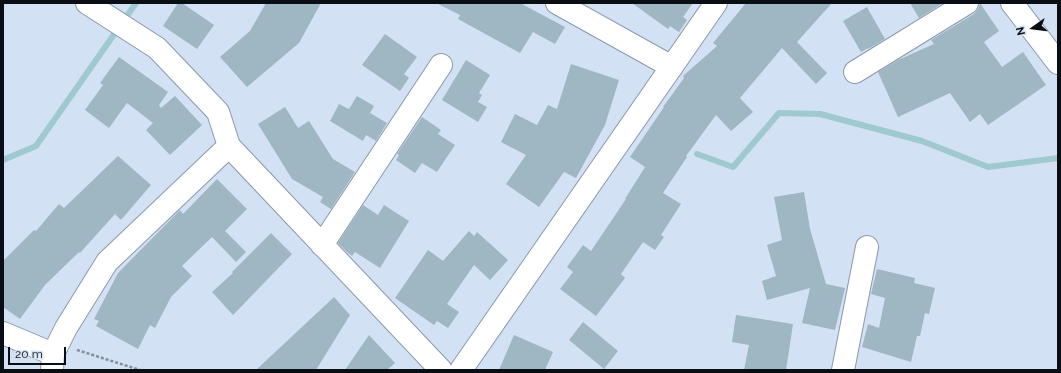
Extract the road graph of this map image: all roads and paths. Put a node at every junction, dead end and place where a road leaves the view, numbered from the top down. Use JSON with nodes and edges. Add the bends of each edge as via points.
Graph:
{"nodes":[{"id":1,"x":88,"y":3,"type":"edge"},
{"id":2,"x":557,"y":3,"type":"edge"},
{"id":3,"x":716,"y":3,"type":"edge"},
{"id":4,"x":967,"y":3,"type":"edge"},
{"id":5,"x":1012,"y":3,"type":"edge"},
{"id":6,"x":1054,"y":49,"type":"edge"},
{"id":7,"x":441,"y":65,"type":"dead end"},
{"id":8,"x":672,"y":67,"type":"junction"},
{"id":9,"x":855,"y":72,"type":"dead end"},
{"id":10,"x":229,"y":146,"type":"junction"},
{"id":11,"x":322,"y":245,"type":"junction"},
{"id":12,"x":867,"y":247,"type":"dead end"},
{"id":13,"x":3,"y":334,"type":"edge"},
{"id":14,"x":54,"y":356,"type":"edge"},
{"id":15,"x":140,"y":370,"type":"edge"},
{"id":16,"x":441,"y":370,"type":"edge"},
{"id":17,"x":461,"y":370,"type":"edge"},
{"id":18,"x":843,"y":370,"type":"edge"}],
"edges":[{"from":1,"to":10,"type":"street","via":[[157,48],[218,112]]},
{"from":2,"to":8,"type":"street"},
{"from":3,"to":8,"type":"street"},
{"from":4,"to":9,"type":"street"},
{"from":5,"to":6,"type":"street"},
{"from":7,"to":11,"type":"street"},
{"from":8,"to":17,"type":"street"},
{"from":10,"to":11,"type":"street"},
{"from":10,"to":14,"type":"street","via":[[106,262],[66,328]]},
{"from":11,"to":16,"type":"street"},
{"from":12,"to":18,"type":"street"},
{"from":13,"to":14,"type":"street"},
{"from":14,"to":15,"type":"path"}]}
